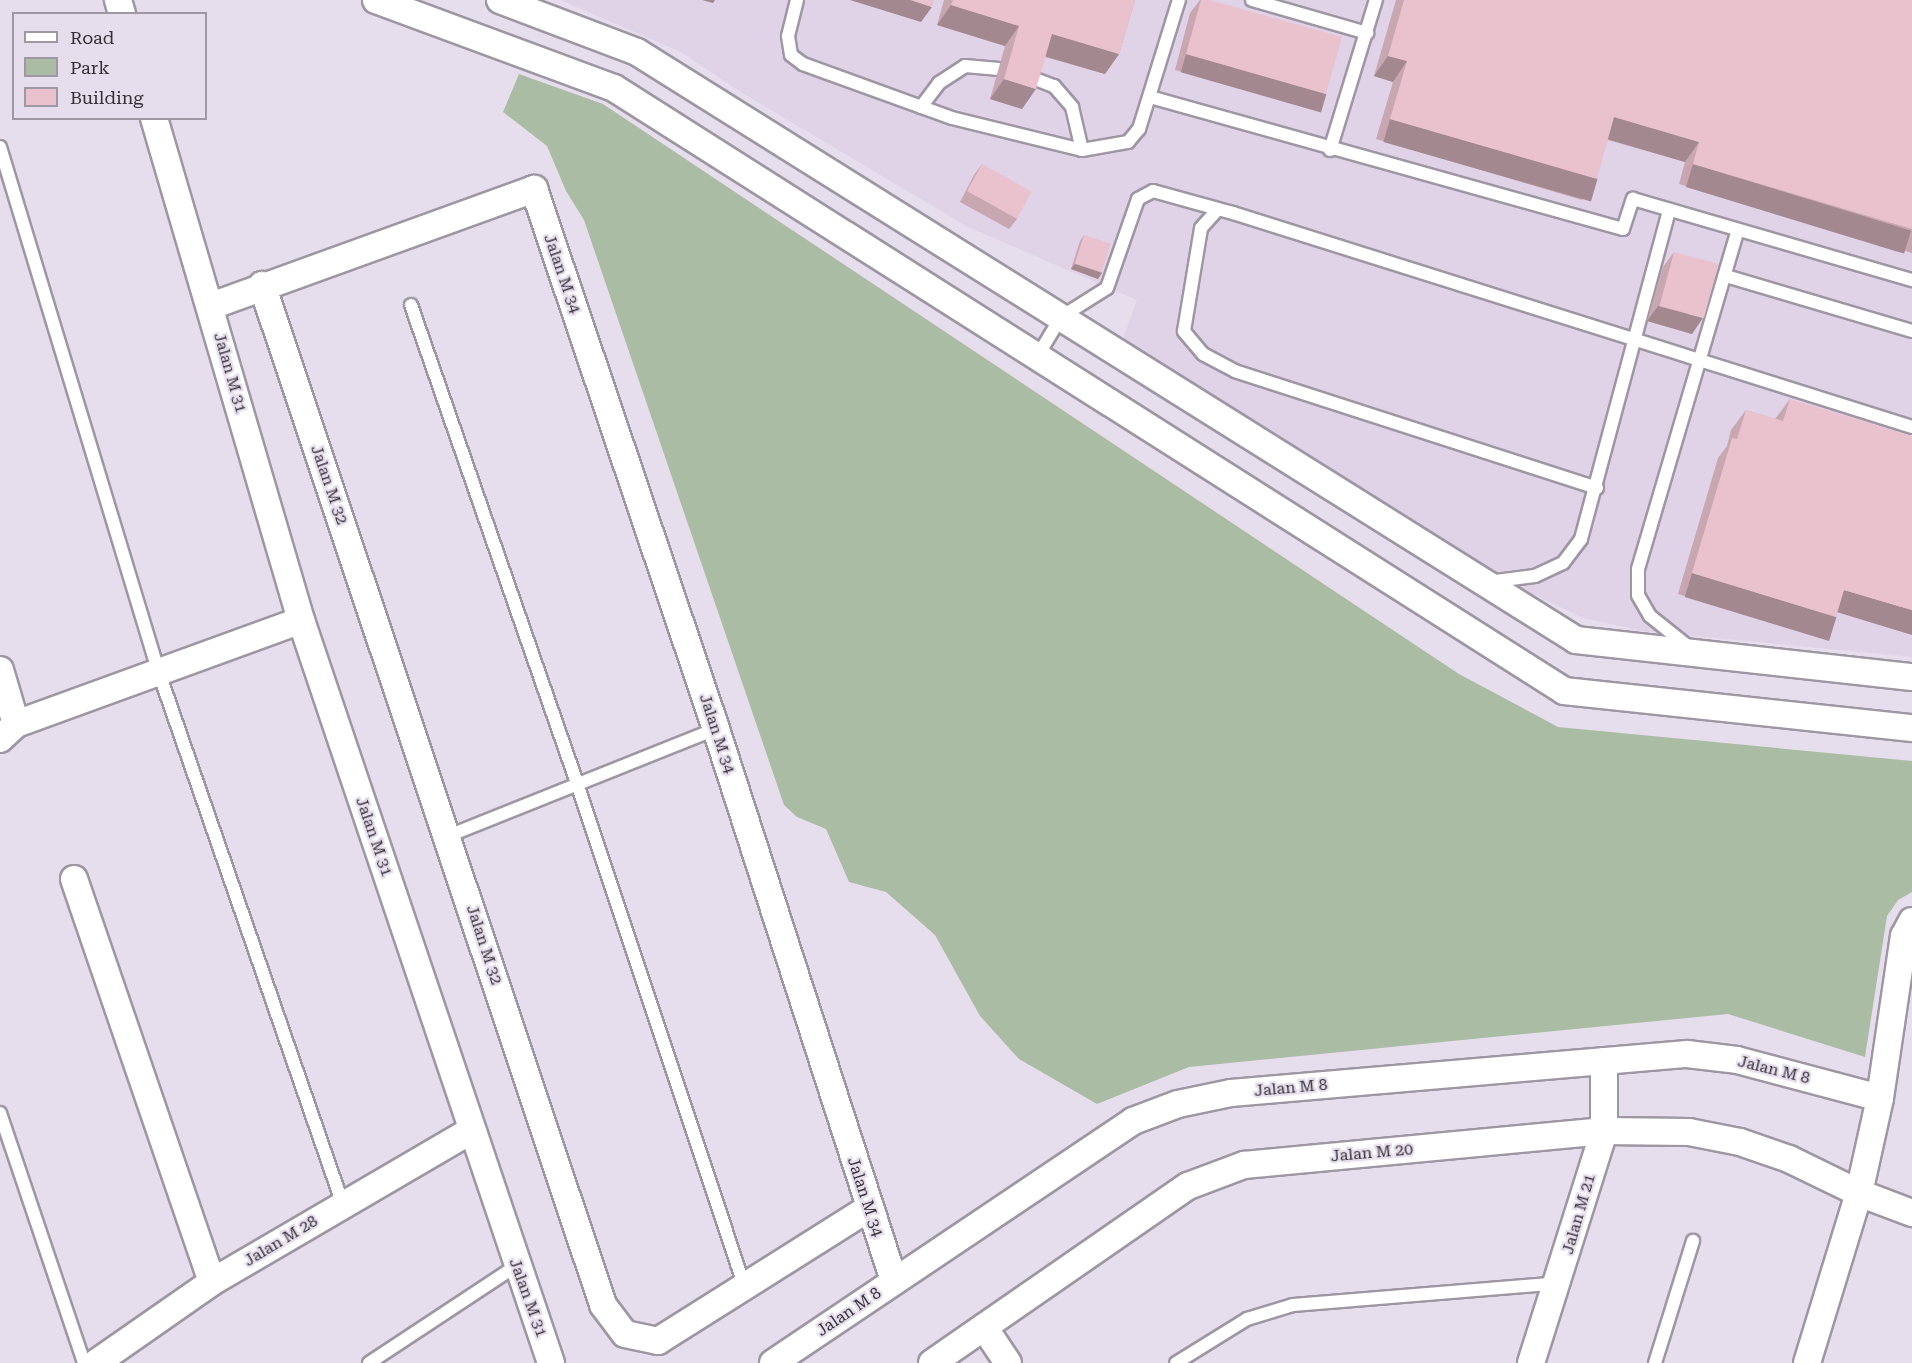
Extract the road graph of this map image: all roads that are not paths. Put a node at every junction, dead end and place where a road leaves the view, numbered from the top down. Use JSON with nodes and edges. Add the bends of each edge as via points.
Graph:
{"nodes":[{"id":1,"x":376,"y":0,"type":"edge"},
{"id":2,"x":500,"y":0,"type":"edge"},
{"id":3,"x":797,"y":0,"type":"edge"},
{"id":4,"x":1179,"y":0,"type":"edge"},
{"id":5,"x":1251,"y":0,"type":"edge"},
{"id":6,"x":1376,"y":0,"type":"edge"},
{"id":7,"x":1367,"y":33,"type":"junction"},
{"id":8,"x":999,"y":69,"type":"dead end"},
{"id":9,"x":1030,"y":77,"type":"edge"},
{"id":10,"x":1150,"y":97,"type":"junction"},
{"id":11,"x":921,"y":107,"type":"junction"},
{"id":12,"x":155,"y":120,"type":"edge"},
{"id":13,"x":0,"y":147,"type":"edge"},
{"id":14,"x":1082,"y":150,"type":"junction"},
{"id":15,"x":1330,"y":150,"type":"junction"},
{"id":16,"x":1218,"y":209,"type":"junction"},
{"id":17,"x":1669,"y":210,"type":"junction"},
{"id":18,"x":1738,"y":230,"type":"junction"},
{"id":19,"x":1726,"y":276,"type":"junction"},
{"id":20,"x":1912,"y":280,"type":"edge"},
{"id":21,"x":262,"y":285,"type":"junction"},
{"id":22,"x":411,"y":305,"type":"dead end"},
{"id":23,"x":211,"y":306,"type":"junction"},
{"id":24,"x":1061,"y":317,"type":"junction"},
{"id":25,"x":1912,"y":331,"type":"edge"},
{"id":26,"x":1636,"y":340,"type":"junction"},
{"id":27,"x":1037,"y":357,"type":"junction"},
{"id":28,"x":1698,"y":361,"type":"junction"},
{"id":29,"x":1912,"y":427,"type":"edge"},
{"id":30,"x":1597,"y":488,"type":"junction"},
{"id":31,"x":1484,"y":582,"type":"junction"},
{"id":32,"x":301,"y":620,"type":"junction"},
{"id":33,"x":1695,"y":653,"type":"junction"},
{"id":34,"x":0,"y":670,"type":"edge"},
{"id":35,"x":158,"y":670,"type":"junction"},
{"id":36,"x":1912,"y":676,"type":"edge"},
{"id":37,"x":1912,"y":728,"type":"edge"},
{"id":38,"x":716,"y":729,"type":"junction"},
{"id":39,"x":8,"y":731,"type":"edge"},
{"id":40,"x":578,"y":786,"type":"junction"},
{"id":41,"x":448,"y":836,"type":"junction"},
{"id":42,"x":74,"y":879,"type":"dead end"},
{"id":43,"x":1912,"y":921,"type":"edge"},
{"id":44,"x":1604,"y":1061,"type":"junction"},
{"id":45,"x":1880,"y":1098,"type":"junction"},
{"id":46,"x":0,"y":1113,"type":"edge"},
{"id":47,"x":472,"y":1130,"type":"junction"},
{"id":48,"x":1604,"y":1131,"type":"junction"},
{"id":49,"x":1859,"y":1193,"type":"junction"},
{"id":50,"x":343,"y":1205,"type":"junction"},
{"id":51,"x":868,"y":1209,"type":"junction"},
{"id":52,"x":1912,"y":1213,"type":"edge"},
{"id":53,"x":1693,"y":1241,"type":"dead end"},
{"id":54,"x":516,"y":1266,"type":"junction"},
{"id":55,"x":894,"y":1281,"type":"junction"},
{"id":56,"x":212,"y":1282,"type":"junction"},
{"id":57,"x":1559,"y":1283,"type":"junction"},
{"id":58,"x":745,"y":1289,"type":"junction"},
{"id":59,"x":984,"y":1327,"type":"junction"},
{"id":60,"x":84,"y":1363,"type":"edge"},
{"id":61,"x":96,"y":1363,"type":"edge"},
{"id":62,"x":369,"y":1363,"type":"edge"},
{"id":63,"x":551,"y":1363,"type":"edge"},
{"id":64,"x":773,"y":1363,"type":"edge"},
{"id":65,"x":932,"y":1363,"type":"edge"},
{"id":66,"x":1008,"y":1363,"type":"edge"},
{"id":67,"x":1176,"y":1363,"type":"edge"},
{"id":68,"x":1531,"y":1363,"type":"edge"},
{"id":69,"x":1655,"y":1363,"type":"edge"},
{"id":70,"x":1807,"y":1363,"type":"edge"}],
"edges":[{"from":1,"to":27,"type":"street","via":[[614,88]]},
{"from":2,"to":24,"type":"street","via":[[637,52]]},
{"from":3,"to":11,"type":"lane","via":[[788,36],[791,55],[803,64]]},
{"from":4,"to":10,"type":"lane"},
{"from":5,"to":7,"type":"lane"},
{"from":6,"to":7,"type":"lane"},
{"from":7,"to":15,"type":"lane"},
{"from":8,"to":11,"type":"lane","via":[[965,66],[939,83]]},
{"from":9,"to":14,"type":"lane","via":[[1054,86],[1072,107]]},
{"from":10,"to":14,"type":"lane","via":[[1139,129],[1128,142]]},
{"from":10,"to":15,"type":"lane"},
{"from":11,"to":14,"type":"lane"},
{"from":12,"to":23,"type":"street","name":"Jalan M 31"},
{"from":13,"to":35,"type":"lane"},
{"from":15,"to":17,"type":"lane","via":[[1623,229],[1633,199]]},
{"from":16,"to":24,"type":"lane","via":[[1153,191],[1138,199],[1107,288]]},
{"from":16,"to":26,"type":"lane"},
{"from":16,"to":30,"type":"lane","via":[[1201,228],[1184,331],[1203,354],[1235,371]]},
{"from":17,"to":18,"type":"lane"},
{"from":17,"to":26,"type":"lane"},
{"from":18,"to":19,"type":"lane"},
{"from":18,"to":20,"type":"lane"},
{"from":19,"to":25,"type":"lane"},
{"from":19,"to":28,"type":"lane"},
{"from":21,"to":23,"type":"street"},
{"from":21,"to":38,"type":"street","name":"Jalan M 34","via":[[534,189]]},
{"from":21,"to":41,"type":"street","name":"Jalan M 32"},
{"from":22,"to":40,"type":"lane"},
{"from":23,"to":32,"type":"street","name":"Jalan M 31"},
{"from":24,"to":27,"type":"lane"},
{"from":24,"to":31,"type":"street"},
{"from":26,"to":28,"type":"lane"},
{"from":26,"to":30,"type":"lane"},
{"from":27,"to":37,"type":"street","via":[[1564,691]]},
{"from":28,"to":29,"type":"lane"},
{"from":28,"to":33,"type":"lane","via":[[1638,569],[1638,595],[1650,616]]},
{"from":30,"to":31,"type":"lane","via":[[1581,539],[1563,562],[1535,576]]},
{"from":31,"to":33,"type":"street","via":[[1576,640]]},
{"from":32,"to":35,"type":"street"},
{"from":32,"to":47,"type":"street","name":"Jalan M 31"},
{"from":33,"to":36,"type":"street"},
{"from":34,"to":39,"type":"street"},
{"from":35,"to":39,"type":"street"},
{"from":35,"to":50,"type":"lane"},
{"from":38,"to":40,"type":"lane"},
{"from":38,"to":51,"type":"street","name":"Jalan M 34"},
{"from":40,"to":41,"type":"lane"},
{"from":40,"to":58,"type":"lane"},
{"from":41,"to":58,"type":"street","name":"Jalan M 32","via":[[603,1305],[625,1334],[658,1341]]},
{"from":42,"to":56,"type":"street"},
{"from":43,"to":45,"type":"street","via":[[1904,936]]},
{"from":44,"to":45,"type":"street","name":"Jalan M 8","via":[[1687,1054],[1737,1060]]},
{"from":44,"to":48,"type":"street","name":"Jalan M 21"},
{"from":44,"to":55,"type":"street","name":"Jalan M 8","via":[[1231,1093],[1178,1104],[1133,1121]]},
{"from":45,"to":49,"type":"street"},
{"from":46,"to":60,"type":"lane"},
{"from":47,"to":50,"type":"street","name":"Jalan M 28"},
{"from":47,"to":54,"type":"street","name":"Jalan M 31"},
{"from":48,"to":49,"type":"street","name":"Jalan M 20","via":[[1689,1132],[1740,1142],[1789,1159]]},
{"from":48,"to":57,"type":"street","name":"Jalan M 21"},
{"from":48,"to":59,"type":"street","name":"Jalan M 20","via":[[1244,1165],[1212,1174],[1188,1186]]},
{"from":49,"to":52,"type":"street","name":"Jalan M 20"},
{"from":49,"to":70,"type":"street"},
{"from":50,"to":56,"type":"street","name":"Jalan M 28"},
{"from":51,"to":55,"type":"street","name":"Jalan M 34"},
{"from":51,"to":58,"type":"street","name":"Jalan M 32"},
{"from":53,"to":69,"type":"lane"},
{"from":54,"to":62,"type":"lane"},
{"from":54,"to":63,"type":"street","name":"Jalan M 31"},
{"from":55,"to":64,"type":"street","name":"Jalan M 8"},
{"from":56,"to":61,"type":"street","name":"Jalan M 28"},
{"from":57,"to":67,"type":"lane","via":[[1293,1305],[1247,1319]]},
{"from":57,"to":68,"type":"street","name":"Jalan M 21"},
{"from":59,"to":65,"type":"street","name":"Jalan M 20"},
{"from":59,"to":66,"type":"street"}]}
